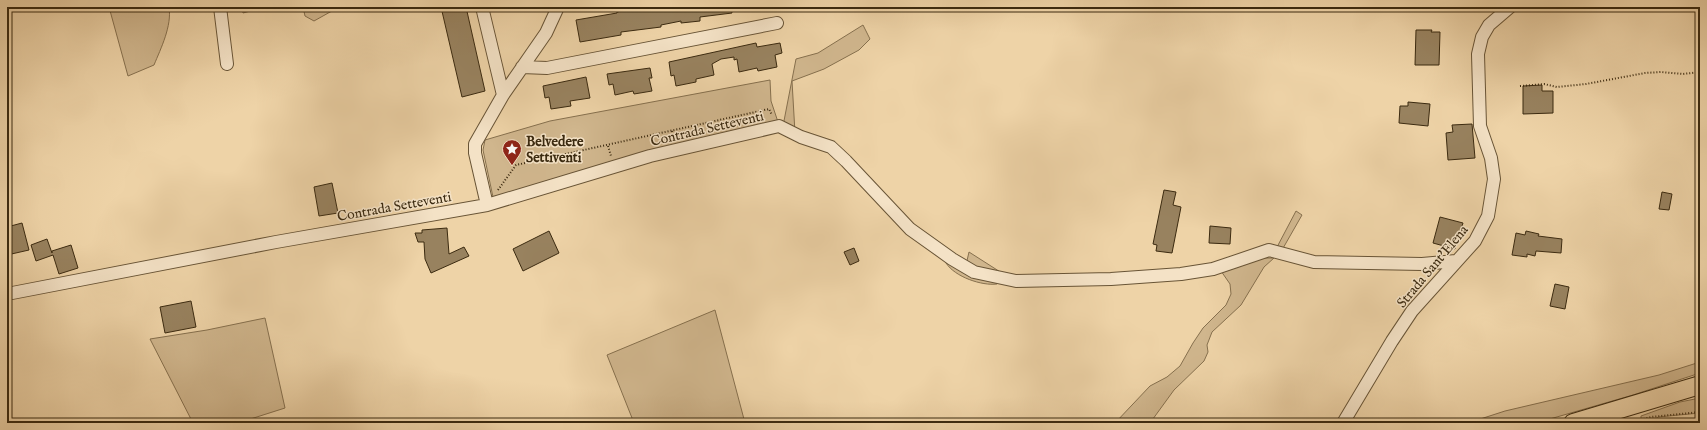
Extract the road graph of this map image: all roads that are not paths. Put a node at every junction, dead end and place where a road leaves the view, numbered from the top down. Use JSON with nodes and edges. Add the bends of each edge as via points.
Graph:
{"nodes":[{"id":1,"x":220,"y":7,"type":"edge"},
{"id":2,"x":482,"y":7,"type":"edge"},
{"id":3,"x":558,"y":7,"type":"edge"},
{"id":4,"x":1510,"y":7,"type":"edge"},
{"id":5,"x":777,"y":23,"type":"dead end"},
{"id":6,"x":227,"y":64,"type":"dead end"},
{"id":7,"x":522,"y":67,"type":"junction"},
{"id":8,"x":503,"y":95,"type":"junction"},
{"id":9,"x":487,"y":205,"type":"junction"},
{"id":10,"x":1456,"y":262,"type":"junction"},
{"id":11,"x":7,"y":294,"type":"edge"},
{"id":12,"x":1700,"y":385,"type":"edge"},
{"id":13,"x":1343,"y":423,"type":"edge"},
{"id":14,"x":1573,"y":423,"type":"edge"}],
"edges":[{"from":1,"to":6,"type":"street"},
{"from":2,"to":8,"type":"street"},
{"from":3,"to":7,"type":"street","via":[[546,33]]},
{"from":4,"to":10,"type":"street","name":"Strada Sant'Elena","via":[[1489,25],[1482,37],[1478,54],[1480,126],[1491,158],[1494,179],[1488,216],[1475,241]]},
{"from":5,"to":7,"type":"street","via":[[547,68]]},
{"from":7,"to":8,"type":"street"},
{"from":8,"to":9,"type":"street","via":[[475,144]]},
{"from":9,"to":10,"type":"street","name":"Contrada Setteventi","via":[[650,156],[780,127],[831,147],[910,229],[952,259],[974,272],[1016,281],[1111,279],[1181,274],[1212,269],[1269,250],[1314,262]]},
{"from":9,"to":11,"type":"street","name":"Contrada Setteventi","via":[[276,242]]},
{"from":10,"to":13,"type":"street","name":"Strada Sant'Elena","via":[[1412,311]]},
{"from":12,"to":14,"type":"highway"}]}
